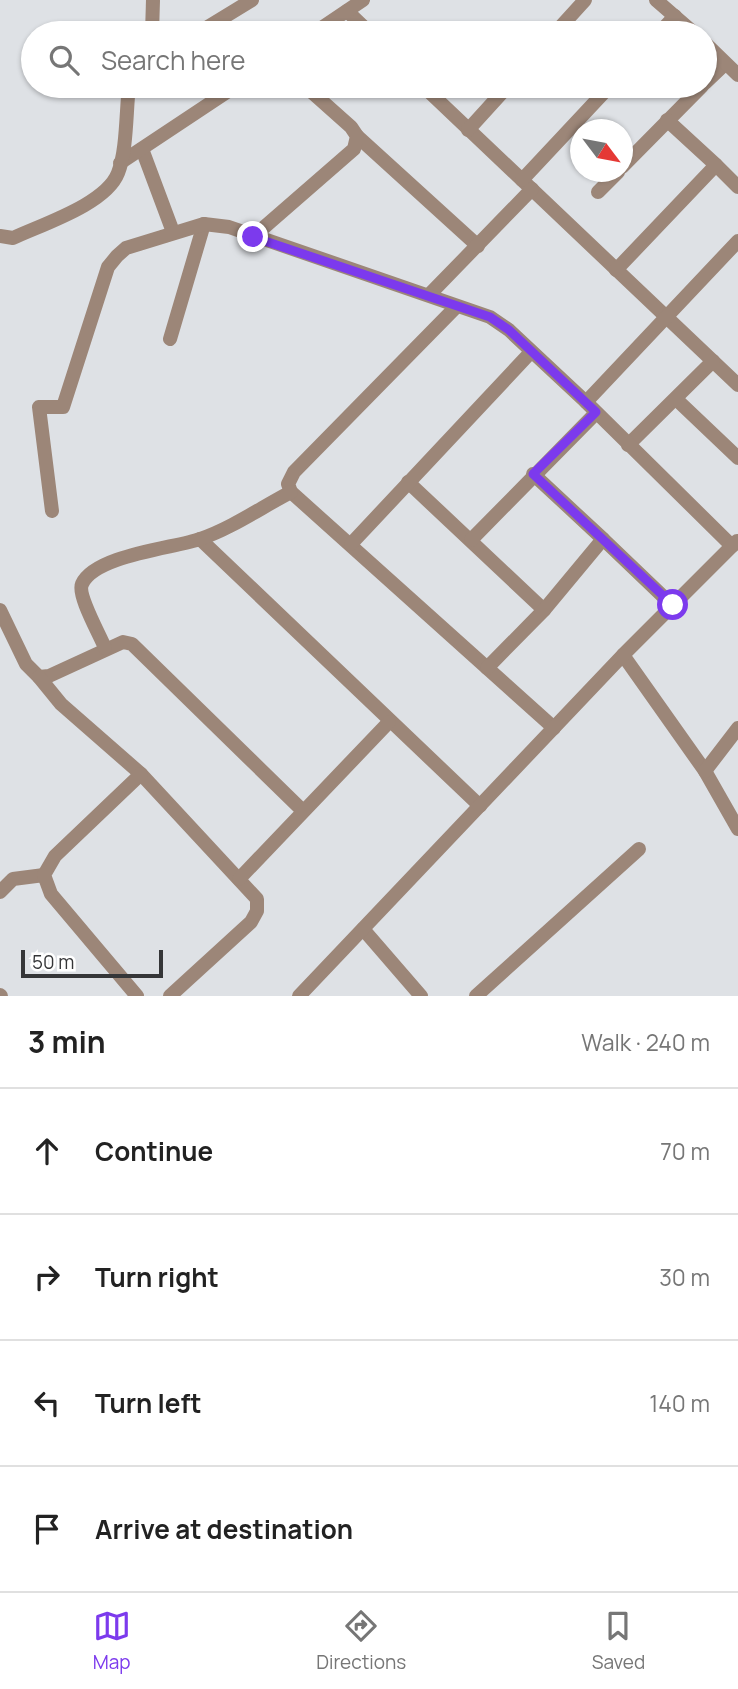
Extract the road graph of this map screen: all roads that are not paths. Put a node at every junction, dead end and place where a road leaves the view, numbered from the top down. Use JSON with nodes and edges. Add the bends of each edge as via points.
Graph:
{"nodes":[{"id":1,"x":153,"y":0,"type":"edge"},
{"id":2,"x":252,"y":0,"type":"edge"},
{"id":3,"x":363,"y":0,"type":"edge"},
{"id":4,"x":585,"y":0,"type":"edge"},
{"id":5,"x":656,"y":0,"type":"edge"},
{"id":6,"x":347,"y":11,"type":"junction"},
{"id":7,"x":675,"y":16,"type":"junction"},
{"id":8,"x":152,"y":21,"type":"edge"},
{"id":9,"x":218,"y":21,"type":"edge"},
{"id":10,"x":332,"y":21,"type":"edge"},
{"id":11,"x":357,"y":21,"type":"edge"},
{"id":12,"x":566,"y":21,"type":"edge"},
{"id":13,"x":670,"y":21,"type":"edge"},
{"id":14,"x":681,"y":21,"type":"edge"},
{"id":15,"x":717,"y":56,"type":"edge"},
{"id":16,"x":725,"y":64,"type":"junction"},
{"id":17,"x":717,"y":72,"type":"edge"},
{"id":18,"x":738,"y":75,"type":"edge"},
{"id":19,"x":128,"y":98,"type":"edge"},
{"id":20,"x":218,"y":98,"type":"edge"},
{"id":21,"x":318,"y":98,"type":"edge"},
{"id":22,"x":436,"y":98,"type":"edge"},
{"id":23,"x":497,"y":98,"type":"edge"},
{"id":24,"x":600,"y":98,"type":"edge"},
{"id":25,"x":690,"y":98,"type":"edge"},
{"id":26,"x":667,"y":120,"type":"junction"},
{"id":27,"x":468,"y":130,"type":"junction"},
{"id":28,"x":357,"y":136,"type":"junction"},
{"id":29,"x":142,"y":149,"type":"junction"},
{"id":30,"x":633,"y":156,"type":"edge"},
{"id":31,"x":120,"y":163,"type":"junction"},
{"id":32,"x":716,"y":165,"type":"junction"},
{"id":33,"x":608,"y":182,"type":"edge"},
{"id":34,"x":527,"y":184,"type":"junction"},
{"id":35,"x":738,"y":187,"type":"edge"},
{"id":36,"x":598,"y":192,"type":"dead end"},
{"id":37,"x":204,"y":224,"type":"junction"},
{"id":38,"x":173,"y":232,"type":"junction"},
{"id":39,"x":0,"y":236,"type":"edge"},
{"id":40,"x":253,"y":237,"type":"junction"},
{"id":41,"x":738,"y":241,"type":"edge"},
{"id":42,"x":478,"y":246,"type":"junction"},
{"id":43,"x":616,"y":270,"type":"junction"},
{"id":44,"x":429,"y":295,"type":"junction"},
{"id":45,"x":456,"y":307,"type":"junction"},
{"id":46,"x":666,"y":318,"type":"junction"},
{"id":47,"x":170,"y":339,"type":"dead end"},
{"id":48,"x":531,"y":352,"type":"junction"},
{"id":49,"x":713,"y":361,"type":"junction"},
{"id":50,"x":738,"y":385,"type":"edge"},
{"id":51,"x":676,"y":399,"type":"junction"},
{"id":52,"x":591,"y":407,"type":"junction"},
{"id":53,"x":628,"y":445,"type":"junction"},
{"id":54,"x":738,"y":458,"type":"edge"},
{"id":55,"x":533,"y":474,"type":"junction"},
{"id":56,"x":408,"y":482,"type":"junction"},
{"id":57,"x":291,"y":492,"type":"junction"},
{"id":58,"x":52,"y":511,"type":"dead end"},
{"id":59,"x":603,"y":539,"type":"junction"},
{"id":60,"x":200,"y":540,"type":"junction"},
{"id":61,"x":471,"y":540,"type":"junction"},
{"id":62,"x":735,"y":543,"type":"edge"},
{"id":63,"x":351,"y":544,"type":"junction"},
{"id":64,"x":673,"y":605,"type":"junction"},
{"id":65,"x":0,"y":610,"type":"edge"},
{"id":66,"x":544,"y":610,"type":"junction"},
{"id":67,"x":106,"y":648,"type":"junction"},
{"id":68,"x":623,"y":655,"type":"junction"},
{"id":69,"x":486,"y":668,"type":"junction"},
{"id":70,"x":39,"y":677,"type":"junction"},
{"id":71,"x":389,"y":722,"type":"junction"},
{"id":72,"x":554,"y":728,"type":"junction"},
{"id":73,"x":738,"y":728,"type":"edge"},
{"id":74,"x":705,"y":771,"type":"junction"},
{"id":75,"x":141,"y":774,"type":"junction"},
{"id":76,"x":480,"y":806,"type":"junction"},
{"id":77,"x":302,"y":810,"type":"junction"},
{"id":78,"x":738,"y":829,"type":"edge"},
{"id":79,"x":639,"y":849,"type":"dead end"},
{"id":80,"x":44,"y":875,"type":"junction"},
{"id":81,"x":239,"y":879,"type":"junction"},
{"id":82,"x":0,"y":892,"type":"edge"},
{"id":83,"x":363,"y":929,"type":"junction"},
{"id":84,"x":136,"y":996,"type":"edge"},
{"id":85,"x":170,"y":996,"type":"edge"},
{"id":86,"x":299,"y":996,"type":"edge"},
{"id":87,"x":421,"y":996,"type":"edge"},
{"id":88,"x":476,"y":996,"type":"edge"}],
"edges":[{"from":1,"to":8,"type":"street"},
{"from":2,"to":9,"type":"street"},
{"from":3,"to":6,"type":"street"},
{"from":4,"to":12,"type":"street"},
{"from":5,"to":7,"type":"street"},
{"from":6,"to":10,"type":"street"},
{"from":6,"to":11,"type":"street"},
{"from":7,"to":13,"type":"street"},
{"from":7,"to":14,"type":"street"},
{"from":15,"to":16,"type":"street"},
{"from":16,"to":17,"type":"street"},
{"from":16,"to":18,"type":"street"},
{"from":19,"to":31,"type":"street"},
{"from":20,"to":29,"type":"street"},
{"from":21,"to":28,"type":"street"},
{"from":22,"to":27,"type":"street"},
{"from":23,"to":27,"type":"street"},
{"from":24,"to":34,"type":"street"},
{"from":25,"to":26,"type":"street"},
{"from":26,"to":30,"type":"street"},
{"from":26,"to":32,"type":"street"},
{"from":27,"to":34,"type":"street"},
{"from":28,"to":40,"type":"street","via":[[354,149]]},
{"from":28,"to":42,"type":"street"},
{"from":29,"to":31,"type":"street"},
{"from":29,"to":38,"type":"street"},
{"from":31,"to":39,"type":"street","via":[[114,183],[100,196],[13,238]]},
{"from":32,"to":35,"type":"street"},
{"from":32,"to":43,"type":"street"},
{"from":33,"to":36,"type":"street"},
{"from":34,"to":42,"type":"street"},
{"from":34,"to":43,"type":"street"},
{"from":37,"to":38,"type":"street"},
{"from":37,"to":40,"type":"street","via":[[229,227]]},
{"from":37,"to":47,"type":"street"},
{"from":38,"to":58,"type":"street","via":[[126,248],[117,256],[108,268],[62,407],[39,407]]},
{"from":40,"to":44,"type":"street"},
{"from":41,"to":46,"type":"street"},
{"from":42,"to":44,"type":"street"},
{"from":43,"to":46,"type":"street"},
{"from":44,"to":45,"type":"street"},
{"from":45,"to":48,"type":"street","via":[[490,317]]},
{"from":45,"to":57,"type":"street","via":[[295,472],[288,484]]},
{"from":46,"to":49,"type":"street"},
{"from":46,"to":52,"type":"street"},
{"from":48,"to":52,"type":"street"},
{"from":48,"to":56,"type":"street"},
{"from":49,"to":50,"type":"street"},
{"from":49,"to":51,"type":"street"},
{"from":51,"to":53,"type":"street"},
{"from":51,"to":54,"type":"street"},
{"from":52,"to":53,"type":"street"},
{"from":52,"to":55,"type":"street"},
{"from":53,"to":62,"type":"street"},
{"from":55,"to":59,"type":"street"},
{"from":55,"to":61,"type":"street"},
{"from":56,"to":61,"type":"street"},
{"from":56,"to":63,"type":"street"},
{"from":57,"to":60,"type":"street"},
{"from":57,"to":63,"type":"street"},
{"from":59,"to":64,"type":"street"},
{"from":59,"to":66,"type":"street"},
{"from":60,"to":67,"type":"street","via":[[144,550],[84,580],[84,600]]},
{"from":60,"to":71,"type":"street"},
{"from":61,"to":66,"type":"street"},
{"from":62,"to":64,"type":"street"},
{"from":63,"to":69,"type":"street"},
{"from":64,"to":68,"type":"street"},
{"from":65,"to":70,"type":"street","via":[[26,664]]},
{"from":66,"to":69,"type":"street"},
{"from":67,"to":70,"type":"street"},
{"from":67,"to":77,"type":"street","via":[[132,644]]},
{"from":68,"to":72,"type":"street"},
{"from":68,"to":74,"type":"street"},
{"from":69,"to":72,"type":"street"},
{"from":70,"to":75,"type":"street","via":[[61,704]]},
{"from":71,"to":76,"type":"street"},
{"from":71,"to":77,"type":"street"},
{"from":72,"to":76,"type":"street"},
{"from":73,"to":74,"type":"street"},
{"from":74,"to":78,"type":"street"},
{"from":75,"to":80,"type":"street","via":[[55,856]]},
{"from":75,"to":81,"type":"street"},
{"from":76,"to":83,"type":"street"},
{"from":77,"to":81,"type":"street"},
{"from":79,"to":88,"type":"street"},
{"from":80,"to":82,"type":"street","via":[[13,880]]},
{"from":80,"to":84,"type":"street","via":[[51,894]]},
{"from":81,"to":85,"type":"street","via":[[257,899],[251,922]]},
{"from":83,"to":86,"type":"street"},
{"from":83,"to":87,"type":"street"}]}
